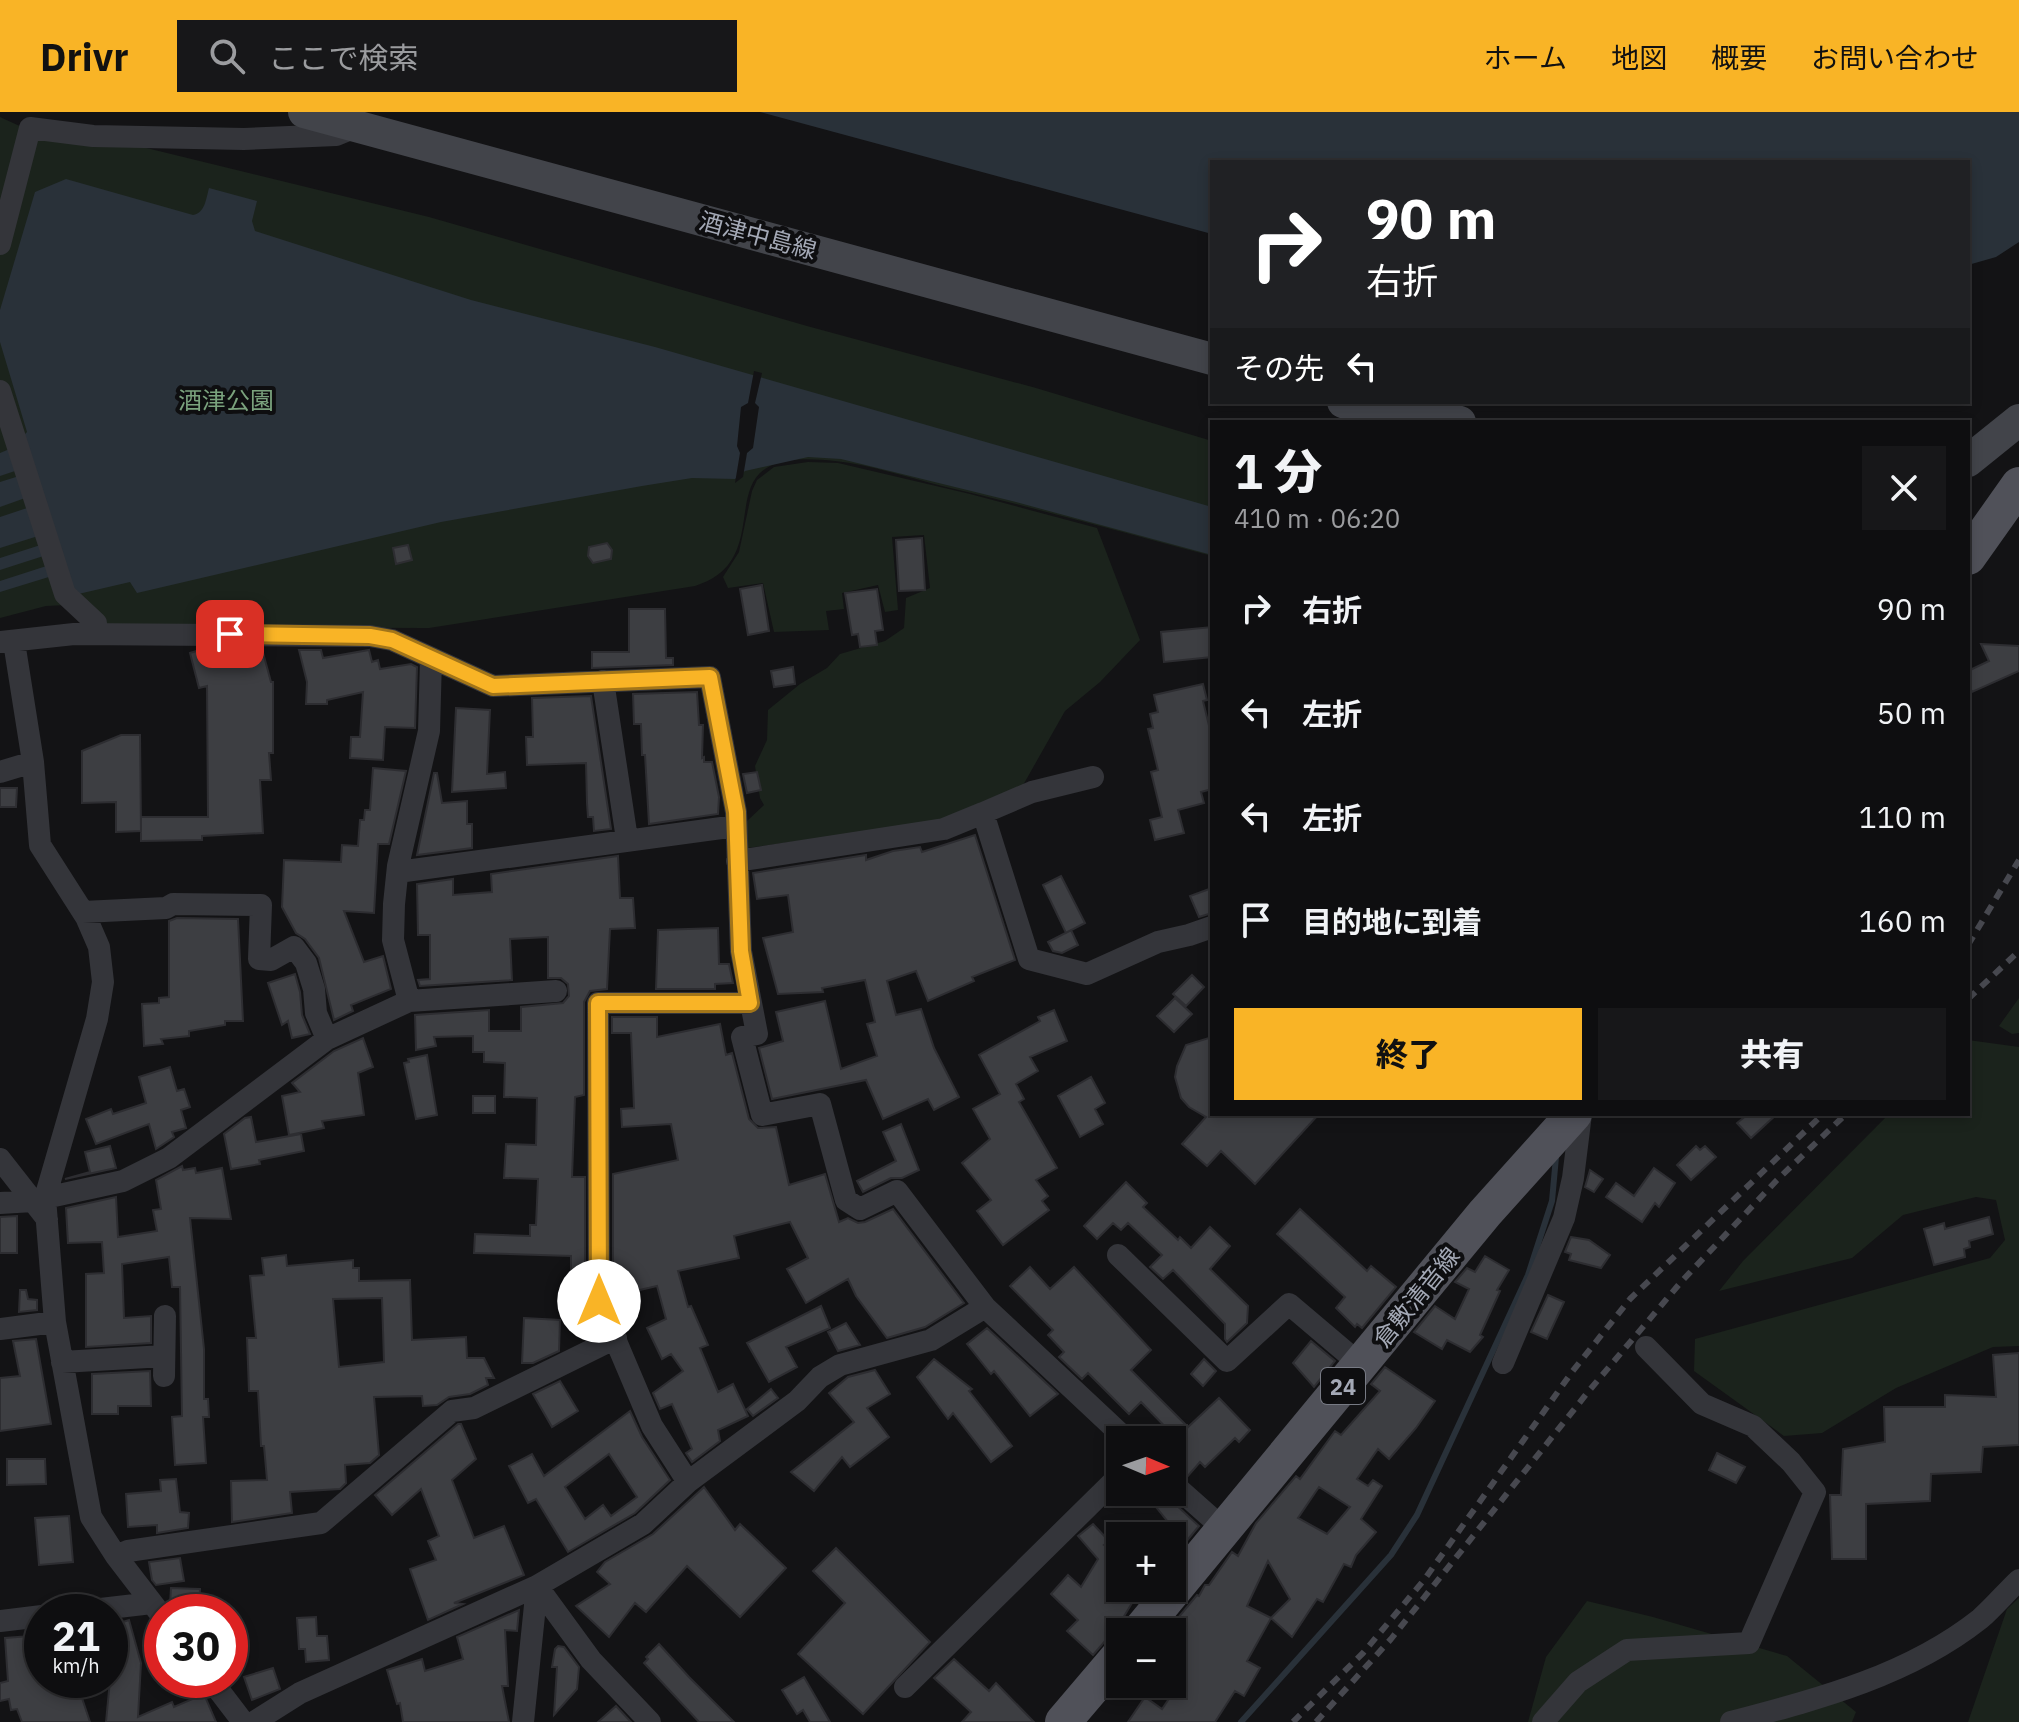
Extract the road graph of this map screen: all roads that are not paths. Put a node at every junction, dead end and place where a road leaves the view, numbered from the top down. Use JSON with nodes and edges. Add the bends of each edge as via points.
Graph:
{"nodes":[{"id":1,"x":304,"y":112,"type":"edge"},
{"id":2,"x":354,"y":127,"type":"junction"},
{"id":3,"x":0,"y":244,"type":"edge"},
{"id":4,"x":1210,"y":358,"type":"edge"},
{"id":5,"x":0,"y":391,"type":"edge"},
{"id":6,"x":1348,"y":404,"type":"edge"},
{"id":7,"x":1402,"y":404,"type":"edge"},
{"id":8,"x":1390,"y":420,"type":"edge"},
{"id":9,"x":1454,"y":420,"type":"edge"},
{"id":10,"x":2019,"y":420,"type":"edge"},
{"id":11,"x":1970,"y":459,"type":"edge"},
{"id":12,"x":2019,"y":485,"type":"edge"},
{"id":13,"x":1970,"y":554,"type":"edge"},
{"id":14,"x":96,"y":623,"type":"dead end"},
{"id":15,"x":7,"y":642,"type":"edge"},
{"id":16,"x":431,"y":659,"type":"junction"},
{"id":17,"x":603,"y":681,"type":"junction"},
{"id":18,"x":33,"y":762,"type":"junction"},
{"id":19,"x":0,"y":772,"type":"edge"},
{"id":20,"x":1093,"y":777,"type":"dead end"},
{"id":21,"x":983,"y":813,"type":"junction"},
{"id":22,"x":736,"y":826,"type":"junction"},
{"id":23,"x":627,"y":839,"type":"junction"},
{"id":24,"x":737,"y":861,"type":"junction"},
{"id":25,"x":398,"y":872,"type":"junction"},
{"id":26,"x":83,"y":912,"type":"junction"},
{"id":27,"x":1210,"y":928,"type":"edge"},
{"id":28,"x":556,"y":991,"type":"dead end"},
{"id":29,"x":409,"y":1001,"type":"junction"},
{"id":30,"x":750,"y":1003,"type":"junction"},
{"id":31,"x":327,"y":1039,"type":"junction"},
{"id":32,"x":1571,"y":1116,"type":"edge"},
{"id":33,"x":1581,"y":1116,"type":"edge"},
{"id":34,"x":1545,"y":1135,"type":"edge"},
{"id":35,"x":0,"y":1159,"type":"edge"},
{"id":36,"x":0,"y":1203,"type":"edge"},
{"id":37,"x":42,"y":1206,"type":"junction"},
{"id":38,"x":1118,"y":1255,"type":"dead end"},
{"id":39,"x":985,"y":1307,"type":"junction"},
{"id":40,"x":165,"y":1316,"type":"dead end"},
{"id":41,"x":55,"y":1322,"type":"junction"},
{"id":42,"x":0,"y":1329,"type":"edge"},
{"id":43,"x":616,"y":1338,"type":"junction"},
{"id":44,"x":1646,"y":1347,"type":"dead end"},
{"id":45,"x":62,"y":1362,"type":"junction"},
{"id":46,"x":1503,"y":1363,"type":"dead end"},
{"id":47,"x":1361,"y":1365,"type":"junction"},
{"id":48,"x":1112,"y":1426,"type":"edge"},
{"id":49,"x":688,"y":1482,"type":"junction"},
{"id":50,"x":1106,"y":1489,"type":"edge"},
{"id":51,"x":1186,"y":1495,"type":"edge"},
{"id":52,"x":1225,"y":1530,"type":"junction"},
{"id":53,"x":116,"y":1556,"type":"junction"},
{"id":54,"x":2019,"y":1580,"type":"edge"},
{"id":55,"x":537,"y":1586,"type":"junction"},
{"id":56,"x":145,"y":1594,"type":"edge"},
{"id":57,"x":24,"y":1618,"type":"edge"},
{"id":58,"x":1151,"y":1618,"type":"edge"},
{"id":59,"x":0,"y":1621,"type":"edge"},
{"id":60,"x":1106,"y":1671,"type":"edge"},
{"id":61,"x":905,"y":1687,"type":"dead end"},
{"id":62,"x":225,"y":1698,"type":"edge"},
{"id":63,"x":243,"y":1722,"type":"edge"},
{"id":64,"x":254,"y":1722,"type":"edge"},
{"id":65,"x":523,"y":1722,"type":"edge"},
{"id":66,"x":650,"y":1722,"type":"edge"},
{"id":67,"x":1063,"y":1722,"type":"edge"},
{"id":68,"x":1543,"y":1722,"type":"edge"},
{"id":69,"x":1731,"y":1722,"type":"edge"}],
"edges":[{"from":1,"to":2,"type":"main road","name":"酒津中島線"},
{"from":2,"to":3,"type":"street","via":[[336,135],[244,139],[93,136],[30,128]]},
{"from":2,"to":4,"type":"main road","name":"酒津中島線"},
{"from":5,"to":14,"type":"street","via":[[65,594]]},
{"from":6,"to":8,"type":"main road"},
{"from":7,"to":9,"type":"main road"},
{"from":10,"to":11,"type":"main road"},
{"from":12,"to":13,"type":"main road"},
{"from":15,"to":16,"type":"street","via":[[74,634],[370,636],[392,640]]},
{"from":15,"to":18,"type":"street"},
{"from":16,"to":17,"type":"street","via":[[493,686]]},
{"from":16,"to":25,"type":"street","via":[[429,731]]},
{"from":17,"to":22,"type":"street","via":[[710,677]]},
{"from":17,"to":23,"type":"street"},
{"from":18,"to":19,"type":"street"},
{"from":18,"to":26,"type":"street","via":[[40,845]]},
{"from":20,"to":21,"type":"street","via":[[1032,792]]},
{"from":21,"to":24,"type":"street","via":[[944,829]]},
{"from":21,"to":27,"type":"street","via":[[1029,959],[1087,974],[1158,942]]},
{"from":22,"to":23,"type":"street"},
{"from":22,"to":24,"type":"street"},
{"from":23,"to":25,"type":"street"},
{"from":24,"to":30,"type":"street","via":[[741,951]]},
{"from":25,"to":29,"type":"street","via":[[393,940]]},
{"from":26,"to":31,"type":"street","via":[[173,904],[261,905],[259,959],[271,960],[294,947],[306,963]]},
{"from":26,"to":37,"type":"street","via":[[99,947],[103,982]]},
{"from":28,"to":29,"type":"street"},
{"from":29,"to":31,"type":"street"},
{"from":30,"to":39,"type":"street","via":[[757,1034],[742,1037],[762,1115],[820,1104],[846,1200],[860,1209],[897,1191]]},
{"from":30,"to":43,"type":"street","via":[[598,1003],[599,1301]]},
{"from":31,"to":37,"type":"street","via":[[169,1158],[123,1181]]},
{"from":32,"to":34,"type":"main road","name":"倉敷清音線","number":"24"},
{"from":33,"to":46,"type":"street","via":[[1564,1218]]},
{"from":34,"to":47,"type":"main road","name":"倉敷清音線","number":"24"},
{"from":35,"to":37,"type":"street"},
{"from":36,"to":37,"type":"street"},
{"from":37,"to":41,"type":"street"},
{"from":38,"to":47,"type":"street","via":[[1227,1361],[1289,1304]]},
{"from":39,"to":48,"type":"street"},
{"from":39,"to":49,"type":"street","via":[[931,1340],[840,1365]]},
{"from":40,"to":45,"type":"street","via":[[164,1366]]},
{"from":41,"to":42,"type":"street"},
{"from":41,"to":45,"type":"street"},
{"from":43,"to":49,"type":"street","via":[[652,1426]]},
{"from":43,"to":53,"type":"street","via":[[474,1408],[452,1411],[321,1523]]},
{"from":44,"to":68,"type":"street","via":[[1702,1404],[1753,1426],[1815,1492],[1749,1643],[1627,1650],[1578,1682]]},
{"from":45,"to":53,"type":"street","via":[[91,1517]]},
{"from":47,"to":52,"type":"main road","name":"倉敷清音線","number":"24"},
{"from":49,"to":55,"type":"street","via":[[643,1524]]},
{"from":50,"to":61,"type":"street"},
{"from":51,"to":52,"type":"street"},
{"from":52,"to":58,"type":"main road","name":"倉敷清音線","number":"24"},
{"from":53,"to":56,"type":"street"},
{"from":54,"to":69,"type":"street","via":[[1981,1618],[1919,1658],[1834,1695]]},
{"from":55,"to":64,"type":"street","via":[[300,1693]]},
{"from":55,"to":65,"type":"street"},
{"from":55,"to":66,"type":"street","via":[[591,1660]]},
{"from":57,"to":59,"type":"street"},
{"from":60,"to":67,"type":"main road"},
{"from":62,"to":63,"type":"street"}]}
